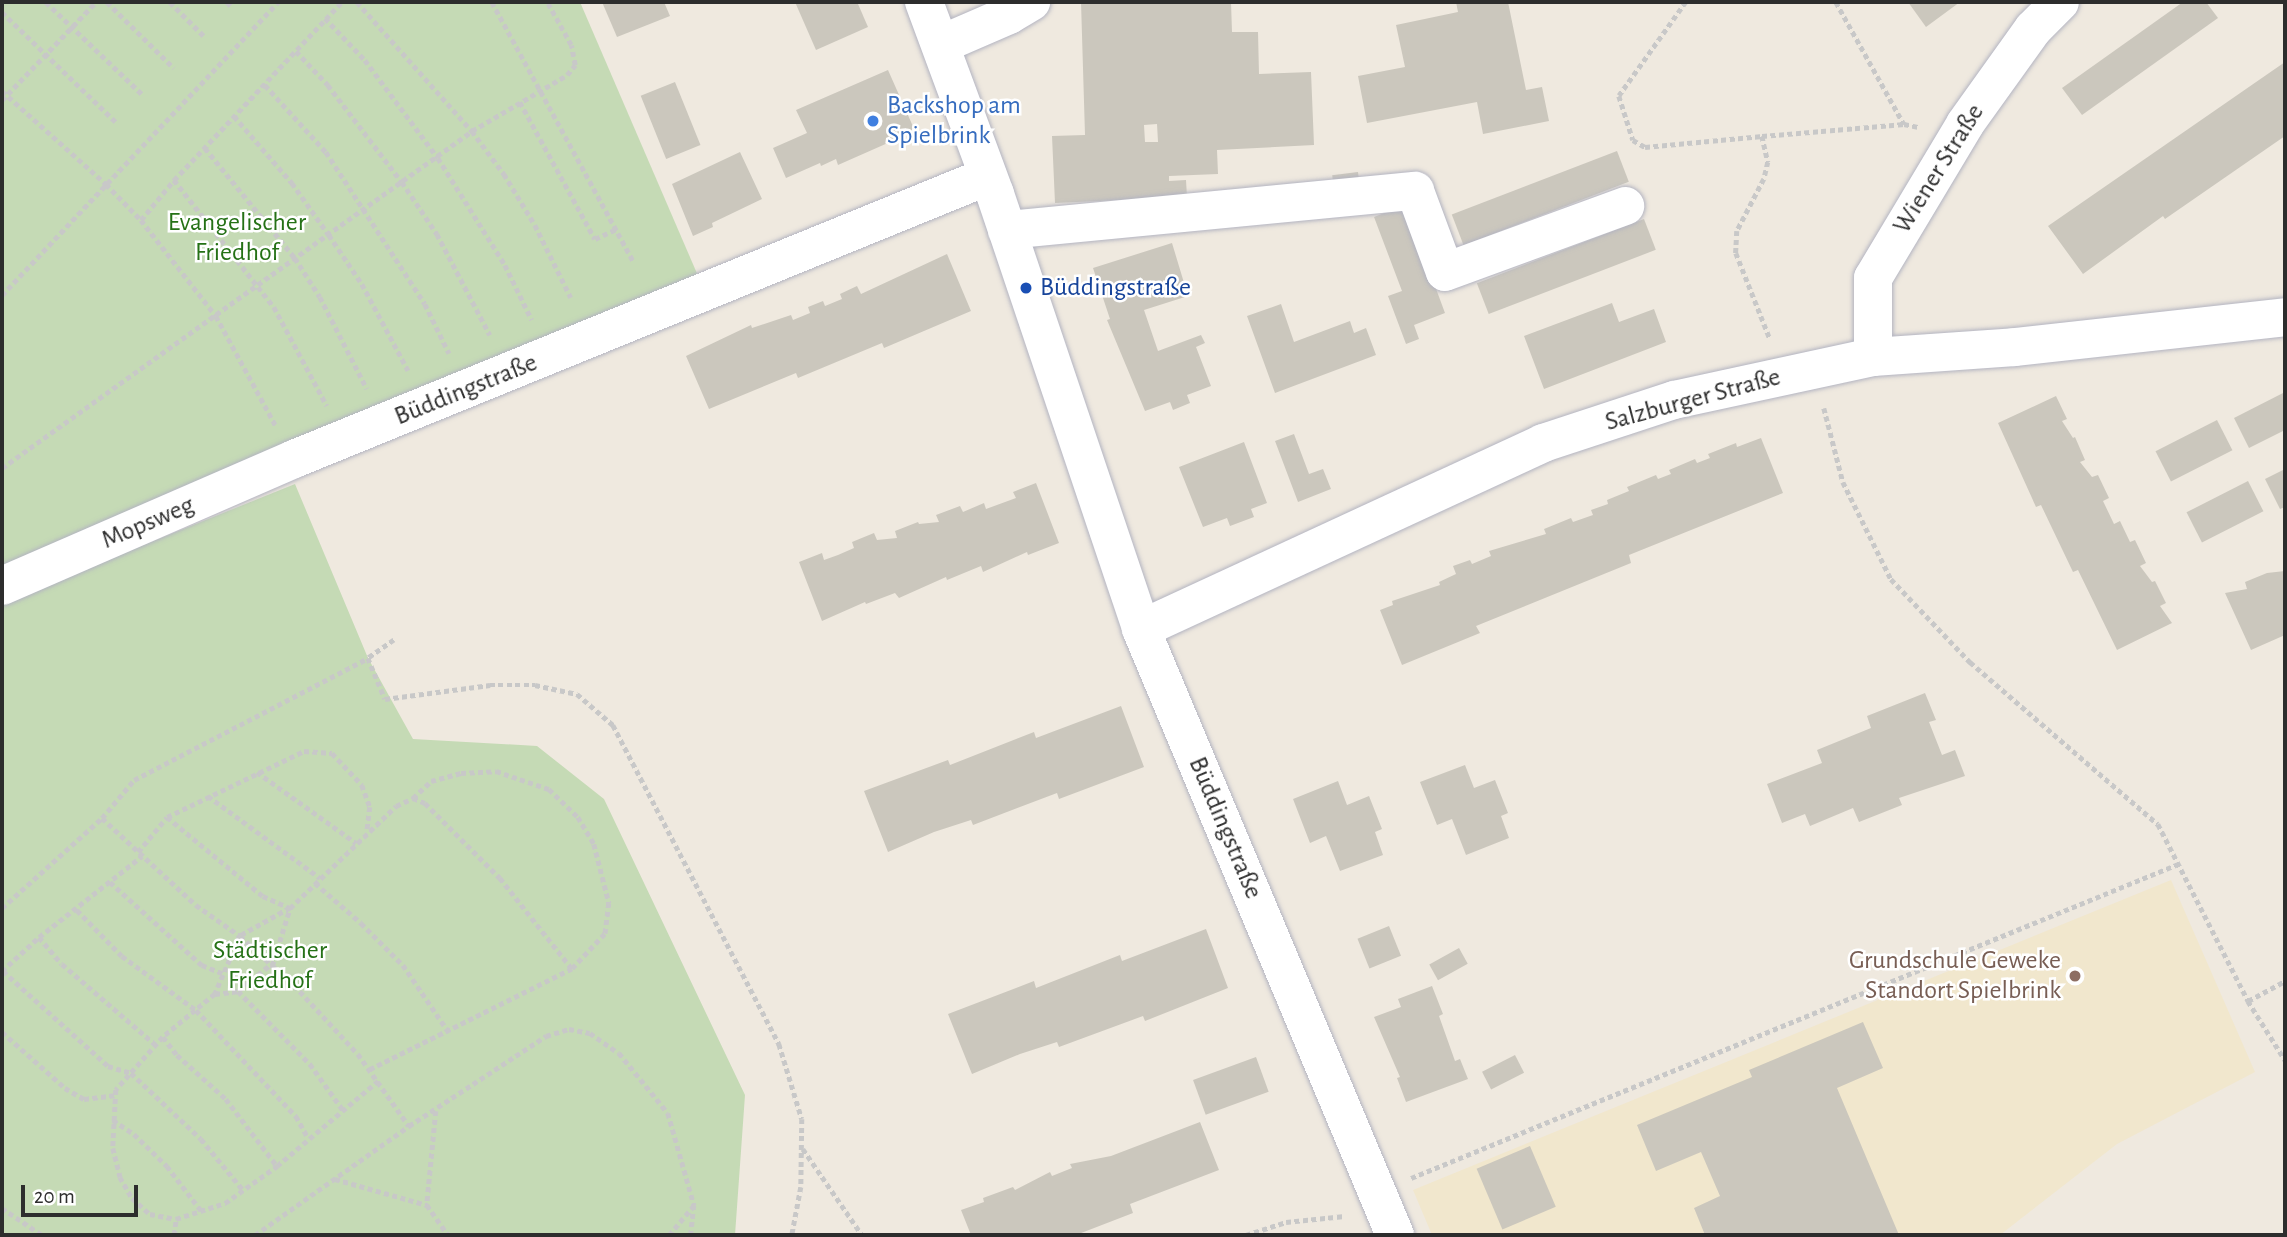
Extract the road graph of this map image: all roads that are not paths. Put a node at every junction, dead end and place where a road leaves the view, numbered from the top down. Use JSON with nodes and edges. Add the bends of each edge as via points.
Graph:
{"nodes":[{"id":1,"x":924,"y":2,"type":"edge"},
{"id":2,"x":1031,"y":2,"type":"edge"},
{"id":3,"x":2060,"y":2,"type":"edge"},
{"id":4,"x":942,"y":44,"type":"junction"},
{"id":5,"x":988,"y":177,"type":"junction"},
{"id":6,"x":1625,"y":206,"type":"dead end"},
{"id":7,"x":1007,"y":230,"type":"junction"},
{"id":8,"x":2285,"y":317,"type":"edge"},
{"id":9,"x":1873,"y":357,"type":"junction"},
{"id":10,"x":294,"y":459,"type":"joint"},
{"id":11,"x":2,"y":586,"type":"edge"},
{"id":12,"x":1141,"y":629,"type":"junction"},
{"id":13,"x":1386,"y":1214,"type":"edge"}],
"edges":[{"from":1,"to":4,"type":"street","name":"Büddingstraße"},
{"from":2,"to":4,"type":"street"},
{"from":3,"to":9,"type":"street","name":"Wiener Straße","via":[[2033,29],[1954,141],[1873,278]]},
{"from":4,"to":5,"type":"street","name":"Büddingstraße"},
{"from":5,"to":7,"type":"street","name":"Büddingstraße"},
{"from":5,"to":10,"type":"street","name":"Büddingstraße"},
{"from":6,"to":7,"type":"street","via":[[1445,272],[1415,191]]},
{"from":7,"to":12,"type":"street","name":"Büddingstraße"},
{"from":8,"to":9,"type":"street","name":"Salzburger Straße","via":[[2015,347]]},
{"from":9,"to":12,"type":"street","name":"Salzburger Straße","via":[[1674,400],[1543,443]]},
{"from":10,"to":11,"type":"street","name":"Mopsweg"},
{"from":12,"to":13,"type":"street","name":"Büddingstraße"}]}
